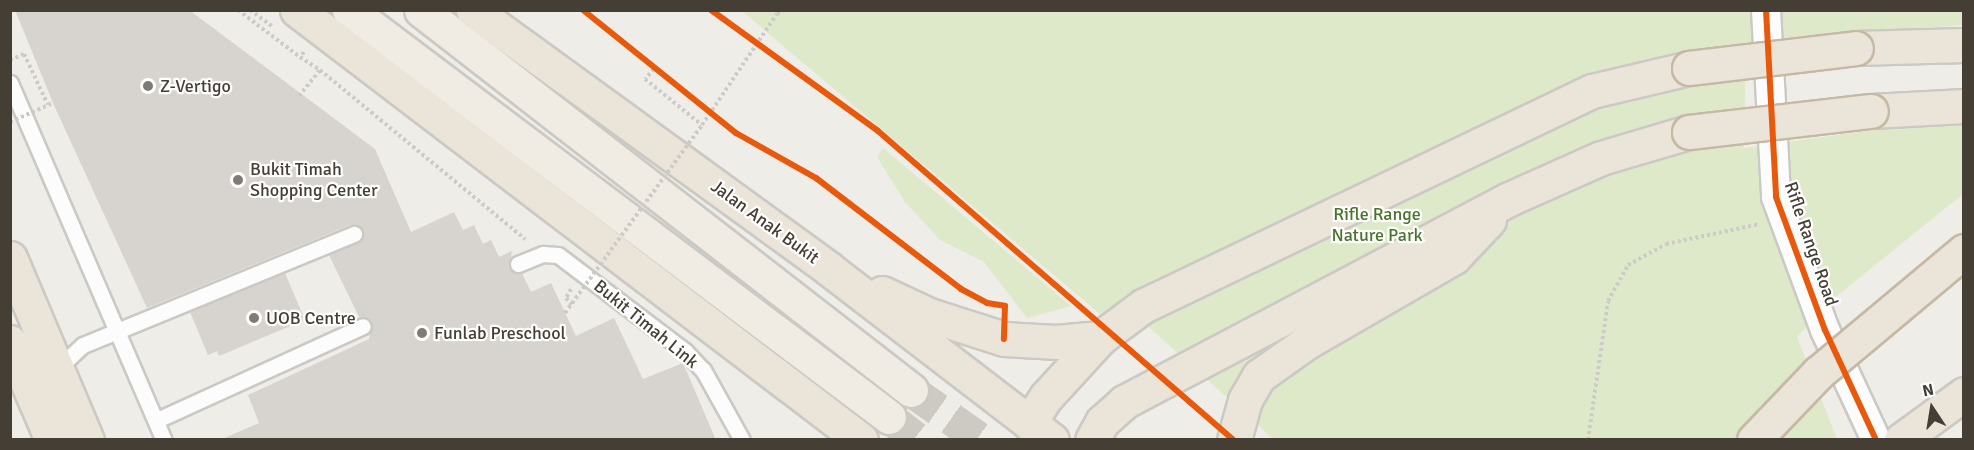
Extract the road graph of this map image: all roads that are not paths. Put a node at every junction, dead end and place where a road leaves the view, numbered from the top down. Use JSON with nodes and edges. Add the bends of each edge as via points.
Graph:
{"nodes":[{"id":1,"x":297,"y":10,"type":"edge"},
{"id":2,"x":349,"y":10,"type":"edge"},
{"id":3,"x":421,"y":10,"type":"edge"},
{"id":4,"x":473,"y":10,"type":"edge"},
{"id":5,"x":1766,"y":10,"type":"edge"},
{"id":6,"x":1964,"y":45,"type":"edge"},
{"id":7,"x":10,"y":83,"type":"edge"},
{"id":8,"x":1964,"y":106,"type":"edge"},
{"id":9,"x":1509,"y":199,"type":"junction"},
{"id":10,"x":354,"y":234,"type":"dead end"},
{"id":11,"x":1964,"y":251,"type":"edge"},
{"id":12,"x":10,"y":258,"type":"edge"},
{"id":13,"x":518,"y":264,"type":"dead end"},
{"id":14,"x":829,"y":268,"type":"junction"},
{"id":15,"x":363,"y":326,"type":"dead end"},
{"id":16,"x":118,"y":331,"type":"junction"},
{"id":17,"x":1100,"y":338,"type":"junction"},
{"id":18,"x":10,"y":342,"type":"edge"},
{"id":19,"x":57,"y":369,"type":"junction"},
{"id":20,"x":911,"y":390,"type":"tunnel mouth"},
{"id":21,"x":1964,"y":394,"type":"edge"},
{"id":22,"x":889,"y":417,"type":"tunnel mouth"},
{"id":23,"x":157,"y":420,"type":"junction"},
{"id":24,"x":1034,"y":434,"type":"edge"},
{"id":25,"x":52,"y":440,"type":"edge"},
{"id":26,"x":87,"y":440,"type":"edge"},
{"id":27,"x":164,"y":440,"type":"edge"},
{"id":28,"x":742,"y":440,"type":"edge"},
{"id":29,"x":861,"y":440,"type":"tunnel mouth"},
{"id":30,"x":1092,"y":440,"type":"edge"},
{"id":31,"x":1234,"y":440,"type":"edge"},
{"id":32,"x":1754,"y":440,"type":"edge"},
{"id":33,"x":1875,"y":440,"type":"edge"},
{"id":34,"x":1901,"y":440,"type":"edge"}],
"edges":[{"from":1,"to":29,"type":"highway"},
{"from":2,"to":22,"type":"main road"},
{"from":3,"to":20,"type":"main road"},
{"from":4,"to":14,"type":"highway","name":"Jalan Anak Bukit"},
{"from":5,"to":33,"type":"street","name":"Rifle Range Road","via":[[1776,197],[1825,330]]},
{"from":6,"to":17,"type":"highway","bridge":true,"via":[[1856,48],[1689,68],[1592,91],[1143,306]]},
{"from":7,"to":16,"type":"lane"},
{"from":8,"to":9,"type":"highway","bridge":true,"via":[[1871,111],[1689,132],[1601,158]]},
{"from":9,"to":30,"type":"highway","via":[[1124,402],[1102,422]]},
{"from":9,"to":31,"type":"highway","via":[[1454,257],[1307,342],[1259,376],[1245,400]]},
{"from":10,"to":16,"type":"lane"},
{"from":11,"to":32,"type":"highway","bridge":true,"via":[[1818,372]]},
{"from":12,"to":19,"type":"highway"},
{"from":13,"to":28,"type":"lane","name":"Bukit Timah Link","via":[[543,254],[564,259],[694,359]]},
{"from":14,"to":17,"type":"highway","via":[[928,315],[1004,339],[1046,342]]},
{"from":14,"to":24,"type":"highway","name":"Jalan Anak Bukit"},
{"from":15,"to":23,"type":"lane"},
{"from":16,"to":19,"type":"lane","via":[[83,345]]},
{"from":16,"to":23,"type":"lane"},
{"from":17,"to":24,"type":"highway","via":[[1046,397]]},
{"from":18,"to":25,"type":"highway"},
{"from":19,"to":26,"type":"highway"},
{"from":21,"to":34,"type":"highway"},
{"from":23,"to":27,"type":"lane"}]}
